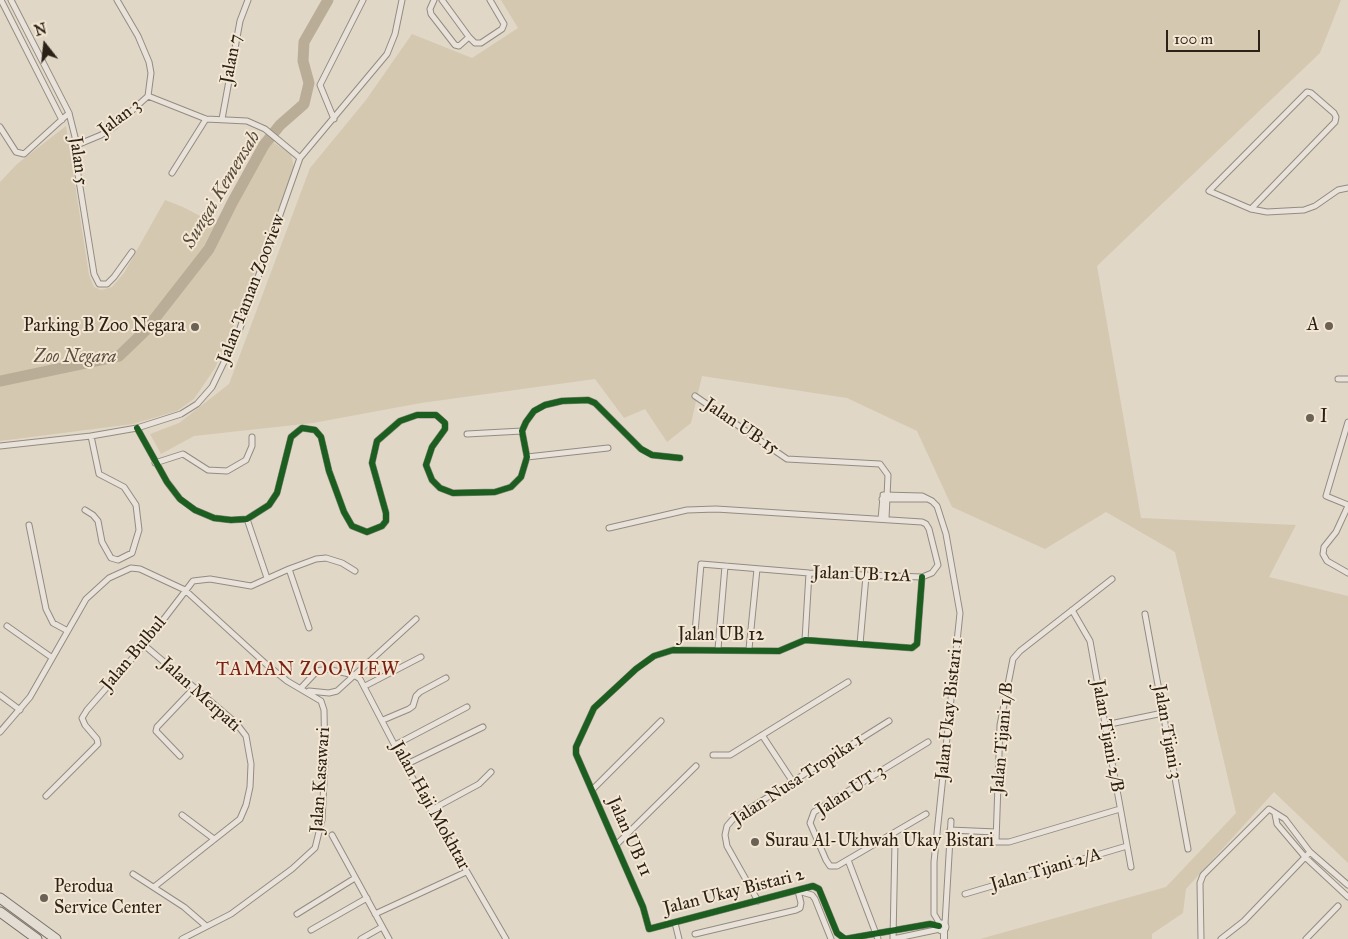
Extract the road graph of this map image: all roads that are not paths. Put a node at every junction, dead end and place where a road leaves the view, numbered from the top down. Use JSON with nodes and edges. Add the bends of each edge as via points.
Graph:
{"nodes":[{"id":1,"x":1,"y":0,"type":"edge"},
{"id":2,"x":11,"y":0,"type":"edge"},
{"id":3,"x":117,"y":0,"type":"edge"},
{"id":4,"x":248,"y":0,"type":"edge"},
{"id":5,"x":363,"y":0,"type":"edge"},
{"id":6,"x":402,"y":0,"type":"edge"},
{"id":7,"x":434,"y":0,"type":"edge"},
{"id":8,"x":442,"y":0,"type":"edge"},
{"id":9,"x":490,"y":0,"type":"edge"},
{"id":10,"x":469,"y":37,"type":"junction"},
{"id":11,"x":148,"y":96,"type":"junction"},
{"id":12,"x":69,"y":113,"type":"junction"},
{"id":13,"x":206,"y":119,"type":"junction"},
{"id":14,"x":222,"y":119,"type":"junction"},
{"id":15,"x":334,"y":119,"type":"junction"},
{"id":16,"x":62,"y":120,"type":"junction"},
{"id":17,"x":0,"y":127,"type":"edge"},
{"id":18,"x":2,"y":135,"type":"edge"},
{"id":19,"x":78,"y":145,"type":"junction"},
{"id":20,"x":300,"y":158,"type":"junction"},
{"id":21,"x":172,"y":173,"type":"dead end"},
{"id":22,"x":1348,"y":188,"type":"edge"},
{"id":23,"x":1251,"y":209,"type":"junction"},
{"id":24,"x":132,"y":252,"type":"dead end"},
{"id":25,"x":1348,"y":378,"type":"edge"},
{"id":26,"x":1338,"y":379,"type":"dead end"},
{"id":27,"x":695,"y":396,"type":"dead end"},
{"id":28,"x":1348,"y":422,"type":"edge"},
{"id":29,"x":137,"y":428,"type":"junction"},
{"id":30,"x":522,"y":431,"type":"junction"},
{"id":31,"x":467,"y":434,"type":"dead end"},
{"id":32,"x":91,"y":436,"type":"junction"},
{"id":33,"x":252,"y":437,"type":"dead end"},
{"id":34,"x":0,"y":446,"type":"edge"},
{"id":35,"x":608,"y":448,"type":"dead end"},
{"id":36,"x":527,"y":457,"type":"junction"},
{"id":37,"x":680,"y":458,"type":"dead end"},
{"id":38,"x":155,"y":463,"type":"junction"},
{"id":39,"x":885,"y":497,"type":"junction"},
{"id":40,"x":1348,"y":506,"type":"edge"},
{"id":41,"x":85,"y":510,"type":"dead end"},
{"id":42,"x":247,"y":519,"type":"junction"},
{"id":43,"x":883,"y":519,"type":"junction"},
{"id":44,"x":29,"y":525,"type":"dead end"},
{"id":45,"x":608,"y":528,"type":"dead end"},
{"id":46,"x":725,"y":566,"type":"junction"},
{"id":47,"x":757,"y":569,"type":"junction"},
{"id":48,"x":289,"y":570,"type":"junction"},
{"id":49,"x":356,"y":571,"type":"dead end"},
{"id":50,"x":810,"y":573,"type":"junction"},
{"id":51,"x":1348,"y":573,"type":"edge"},
{"id":52,"x":866,"y":576,"type":"junction"},
{"id":53,"x":922,"y":577,"type":"junction"},
{"id":54,"x":267,"y":578,"type":"junction"},
{"id":55,"x":1112,"y":579,"type":"dead end"},
{"id":56,"x":185,"y":590,"type":"junction"},
{"id":57,"x":1072,"y":610,"type":"junction"},
{"id":58,"x":1145,"y":614,"type":"dead end"},
{"id":59,"x":416,"y":619,"type":"dead end"},
{"id":60,"x":7,"y":626,"type":"dead end"},
{"id":61,"x":308,"y":628,"type":"dead end"},
{"id":62,"x":66,"y":630,"type":"junction"},
{"id":63,"x":695,"y":632,"type":"dead end"},
{"id":64,"x":805,"y":640,"type":"junction"},
{"id":65,"x":860,"y":644,"type":"junction"},
{"id":66,"x":144,"y":645,"type":"junction"},
{"id":67,"x":718,"y":649,"type":"junction"},
{"id":68,"x":749,"y":649,"type":"junction"},
{"id":69,"x":51,"y":657,"type":"junction"},
{"id":70,"x":421,"y":657,"type":"dead end"},
{"id":71,"x":354,"y":675,"type":"junction"},
{"id":72,"x":446,"y":678,"type":"dead end"},
{"id":73,"x":848,"y":682,"type":"dead end"},
{"id":74,"x":365,"y":686,"type":"junction"},
{"id":75,"x":194,"y":688,"type":"junction"},
{"id":76,"x":303,"y":689,"type":"junction"},
{"id":77,"x":0,"y":694,"type":"edge"},
{"id":78,"x":467,"y":707,"type":"dead end"},
{"id":79,"x":20,"y":710,"type":"junction"},
{"id":80,"x":1163,"y":713,"type":"junction"},
{"id":81,"x":383,"y":720,"type":"junction"},
{"id":82,"x":662,"y":721,"type":"dead end"},
{"id":83,"x":889,"y":721,"type":"dead end"},
{"id":84,"x":1104,"y":725,"type":"junction"},
{"id":85,"x":483,"y":727,"type":"dead end"},
{"id":86,"x":0,"y":732,"type":"edge"},
{"id":87,"x":762,"y":735,"type":"junction"},
{"id":88,"x":928,"y":742,"type":"dead end"},
{"id":89,"x":395,"y":745,"type":"junction"},
{"id":90,"x":576,"y":754,"type":"joint"},
{"id":91,"x":713,"y":755,"type":"dead end"},
{"id":92,"x":180,"y":756,"type":"dead end"},
{"id":93,"x":405,"y":765,"type":"junction"},
{"id":94,"x":696,"y":766,"type":"dead end"},
{"id":95,"x":491,"y":772,"type":"dead end"},
{"id":96,"x":792,"y":782,"type":"junction"},
{"id":97,"x":592,"y":790,"type":"junction"},
{"id":98,"x":46,"y":796,"type":"dead end"},
{"id":99,"x":432,"y":810,"type":"junction"},
{"id":100,"x":1120,"y":810,"type":"junction"},
{"id":101,"x":926,"y":814,"type":"dead end"},
{"id":102,"x":1275,"y":814,"type":"junction"},
{"id":103,"x":182,"y":815,"type":"dead end"},
{"id":104,"x":951,"y":821,"type":"dead end"},
{"id":105,"x":950,"y":830,"type":"junction"},
{"id":106,"x":974,"y":831,"type":"junction"},
{"id":107,"x":996,"y":832,"type":"junction"},
{"id":108,"x":893,"y":834,"type":"junction"},
{"id":109,"x":332,"y":835,"type":"dead end"},
{"id":110,"x":214,"y":839,"type":"junction"},
{"id":111,"x":950,"y":842,"type":"junction"},
{"id":112,"x":974,"y":842,"type":"junction"},
{"id":113,"x":996,"y":842,"type":"junction"},
{"id":114,"x":616,"y":845,"type":"junction"},
{"id":115,"x":1127,"y":846,"type":"junction"},
{"id":116,"x":1188,"y":849,"type":"dead end"},
{"id":117,"x":1310,"y":852,"type":"junction"},
{"id":118,"x":1305,"y":857,"type":"junction"},
{"id":119,"x":848,"y":860,"type":"junction"},
{"id":120,"x":1131,"y":867,"type":"dead end"},
{"id":121,"x":466,"y":872,"type":"junction"},
{"id":122,"x":133,"y":874,"type":"dead end"},
{"id":123,"x":355,"y":878,"type":"junction"},
{"id":124,"x":1348,"y":885,"type":"edge"},
{"id":125,"x":154,"y":887,"type":"junction"},
{"id":126,"x":798,"y":891,"type":"junction"},
{"id":127,"x":965,"y":894,"type":"dead end"},
{"id":128,"x":1348,"y":897,"type":"edge"},
{"id":129,"x":0,"y":898,"type":"edge"},
{"id":130,"x":367,"y":898,"type":"junction"},
{"id":131,"x":758,"y":901,"type":"junction"},
{"id":132,"x":1338,"y":906,"type":"dead end"},
{"id":133,"x":0,"y":912,"type":"edge"},
{"id":134,"x":297,"y":914,"type":"dead end"},
{"id":135,"x":376,"y":914,"type":"junction"},
{"id":136,"x":675,"y":923,"type":"junction"},
{"id":137,"x":206,"y":926,"type":"junction"},
{"id":138,"x":382,"y":927,"type":"junction"},
{"id":139,"x":942,"y":927,"type":"junction"},
{"id":140,"x":654,"y":928,"type":"joint"},
{"id":141,"x":311,"y":930,"type":"dead end"},
{"id":142,"x":892,"y":932,"type":"junction"},
{"id":143,"x":695,"y":934,"type":"dead end"},
{"id":144,"x":877,"y":936,"type":"edge"},
{"id":145,"x":37,"y":939,"type":"edge"},
{"id":146,"x":56,"y":939,"type":"edge"},
{"id":147,"x":182,"y":939,"type":"edge"},
{"id":148,"x":361,"y":939,"type":"edge"},
{"id":149,"x":389,"y":939,"type":"edge"},
{"id":150,"x":506,"y":939,"type":"edge"},
{"id":151,"x":679,"y":939,"type":"edge"},
{"id":152,"x":832,"y":939,"type":"edge"},
{"id":153,"x":893,"y":939,"type":"edge"},
{"id":154,"x":943,"y":939,"type":"edge"},
{"id":155,"x":1201,"y":939,"type":"edge"},
{"id":156,"x":1221,"y":939,"type":"edge"},
{"id":157,"x":1306,"y":939,"type":"edge"}],
"edges":[{"from":1,"to":16,"type":"street","name":"Jalan 5"},
{"from":2,"to":12,"type":"street","name":"Jalan 5"},
{"from":3,"to":11,"type":"street","name":"Jalan 3","via":[[149,62]]},
{"from":4,"to":14,"type":"street","name":"Jalan 7","via":[[240,20]]},
{"from":5,"to":15,"type":"street","via":[[320,85]]},
{"from":6,"to":15,"type":"street","name":"Jalan Taman Zooview","via":[[396,34],[387,54]]},
{"from":7,"to":10,"type":"street","via":[[431,14],[455,45],[460,46]]},
{"from":8,"to":10,"type":"street"},
{"from":9,"to":10,"type":"street","via":[[503,18],[502,29],[481,43],[475,43]]},
{"from":11,"to":13,"type":"street"},
{"from":11,"to":19,"type":"street","name":"Jalan 3","via":[[115,126]]},
{"from":12,"to":16,"type":"street"},
{"from":12,"to":19,"type":"street","name":"Jalan 5"},
{"from":13,"to":14,"type":"street"},
{"from":13,"to":21,"type":"street"},
{"from":14,"to":20,"type":"street","via":[[247,121],[265,129]]},
{"from":15,"to":20,"type":"street","name":"Jalan Taman Zooview"},
{"from":16,"to":18,"type":"street","via":[[24,154],[16,152]]},
{"from":17,"to":18,"type":"street"},
{"from":19,"to":24,"type":"street","name":"Jalan 5","via":[[76,162],[94,274],[99,284],[103,286],[114,278]]},
{"from":20,"to":29,"type":"street","name":"Jalan Taman Zooview","via":[[239,331],[212,387],[197,404],[181,414]]},
{"from":22,"to":23,"type":"street","via":[[1338,190],[1304,210],[1267,212]]},
{"from":23,"to":23,"type":"street","via":[[1209,191],[1303,94],[1311,93],[1334,113],[1335,122]]},
{"from":25,"to":26,"type":"street"},
{"from":27,"to":39,"type":"street","name":"Jalan UB 15","via":[[787,458],[880,464],[888,475]]},
{"from":28,"to":40,"type":"street","via":[[1326,496]]},
{"from":29,"to":32,"type":"street","name":"Jalan Taman Zooview"},
{"from":29,"to":38,"type":"street"},
{"from":30,"to":31,"type":"street"},
{"from":30,"to":36,"type":"street"},
{"from":30,"to":37,"type":"street","via":[[534,411],[545,405],[588,400],[642,449],[658,456]]},
{"from":32,"to":34,"type":"street","name":"Jalan Taman Zooview"},
{"from":32,"to":41,"type":"street","via":[[99,474],[124,487],[136,505],[139,530],[132,553],[118,560],[111,558],[102,542],[98,521],[94,514]]},
{"from":33,"to":38,"type":"street","via":[[246,460],[227,471],[208,470],[183,454]]},
{"from":35,"to":36,"type":"street"},
{"from":36,"to":42,"type":"street","via":[[521,477],[511,487],[496,492],[454,493],[440,488],[432,480],[426,465],[432,447],[445,429],[441,418],[416,415],[400,421],[377,441],[372,463],[386,513],[382,526],[367,532],[352,526],[344,512],[319,433],[302,428],[291,438],[277,493],[269,505]]},
{"from":38,"to":42,"type":"street","via":[[180,499],[195,510],[214,518]]},
{"from":39,"to":43,"type":"street","name":"Jalan UB 15"},
{"from":39,"to":139,"type":"street","name":"Jalan Ukay Bistari 1","via":[[922,496],[937,506],[960,613],[934,862],[934,914]]},
{"from":40,"to":51,"type":"street","via":[[1323,554],[1327,561]]},
{"from":42,"to":54,"type":"street"},
{"from":43,"to":45,"type":"street","name":"Jalan UB 12A","via":[[762,510],[687,510]]},
{"from":43,"to":53,"type":"street","name":"Jalan UB 12A","via":[[926,524],[938,565],[932,573]]},
{"from":44,"to":62,"type":"street","via":[[49,618]]},
{"from":46,"to":47,"type":"street","name":"Jalan UB 12A"},
{"from":46,"to":63,"type":"street","name":"Jalan UB 12A","via":[[702,564]]},
{"from":46,"to":67,"type":"street"},
{"from":47,"to":50,"type":"street","name":"Jalan UB 12A"},
{"from":47,"to":68,"type":"street"},
{"from":48,"to":49,"type":"street","via":[[326,558]]},
{"from":48,"to":54,"type":"street"},
{"from":48,"to":61,"type":"street"},
{"from":50,"to":52,"type":"street","name":"Jalan UB 12A"},
{"from":50,"to":64,"type":"street"},
{"from":52,"to":53,"type":"street","name":"Jalan UB 12A"},
{"from":52,"to":65,"type":"street"},
{"from":53,"to":65,"type":"street","name":"Jalan UB 12","via":[[915,647]]},
{"from":54,"to":56,"type":"street","via":[[251,586],[200,579],[193,581]]},
{"from":55,"to":57,"type":"street","name":"Jalan Tijani 1/B"},
{"from":56,"to":62,"type":"street","name":"Jalan Kasawari","via":[[140,569],[119,572],[86,599]]},
{"from":56,"to":66,"type":"street","name":"Jalan Bulbul"},
{"from":56,"to":76,"type":"street","name":"Jalan Kasawari","via":[[286,681]]},
{"from":57,"to":84,"type":"street","name":"Jalan Tijani 2/B","via":[[1090,641]]},
{"from":57,"to":107,"type":"street","name":"Jalan Tijani 1/B","via":[[1012,659],[1000,725]]},
{"from":58,"to":80,"type":"street","name":"Jalan Tijani 3"},
{"from":59,"to":71,"type":"street"},
{"from":60,"to":69,"type":"street"},
{"from":62,"to":69,"type":"street","name":"Jalan Kasawari"},
{"from":64,"to":65,"type":"street","name":"Jalan UB 12"},
{"from":64,"to":68,"type":"street","name":"Jalan UB 12","via":[[779,650]]},
{"from":66,"to":75,"type":"street","name":"Jalan Merpati"},
{"from":66,"to":98,"type":"street","name":"Jalan Bulbul","via":[[82,718],[98,739],[98,744]]},
{"from":67,"to":68,"type":"street","name":"Jalan UB 12"},
{"from":67,"to":90,"type":"street","name":"Jalan UB 12","via":[[673,650],[654,656],[590,714]]},
{"from":69,"to":79,"type":"street","name":"Jalan Kasawari"},
{"from":70,"to":74,"type":"street"},
{"from":71,"to":74,"type":"street","name":"Jalan Haji Mokhtar"},
{"from":71,"to":76,"type":"street","via":[[333,692]]},
{"from":71,"to":76,"type":"street","via":[[327,668],[317,671]]},
{"from":72,"to":81,"type":"street","via":[[420,692],[409,709]]},
{"from":73,"to":87,"type":"street"},
{"from":74,"to":81,"type":"street","name":"Jalan Haji Mokhtar"},
{"from":75,"to":92,"type":"street","via":[[156,731]]},
{"from":75,"to":110,"type":"street","name":"Jalan Merpati","via":[[236,723],[246,736],[249,747],[250,787],[246,806],[240,819]]},
{"from":76,"to":137,"type":"street","name":"Jalan Kasawari","via":[[321,701],[324,710],[322,811],[315,848],[231,914]]},
{"from":77,"to":79,"type":"street"},
{"from":78,"to":89,"type":"street"},
{"from":79,"to":86,"type":"street","name":"Jalan Kasawari"},
{"from":80,"to":84,"type":"street"},
{"from":80,"to":116,"type":"street","name":"Jalan Tijani 3"},
{"from":81,"to":89,"type":"street","name":"Jalan Haji Mokhtar"},
{"from":82,"to":97,"type":"street"},
{"from":83,"to":96,"type":"street","name":"Jalan Nusa Tropika 1"},
{"from":84,"to":100,"type":"street","name":"Jalan Tijani 2/B"},
{"from":85,"to":93,"type":"street"},
{"from":87,"to":91,"type":"street","via":[[730,755]]},
{"from":87,"to":96,"type":"street"},
{"from":88,"to":119,"type":"street","name":"Jalan UT 3","via":[[814,812],[810,823],[830,866],[838,866]]},
{"from":89,"to":93,"type":"street","name":"Jalan Haji Mokhtar"},
{"from":90,"to":97,"type":"street","name":"Jalan UB 11"},
{"from":93,"to":99,"type":"street","name":"Jalan Haji Mokhtar"},
{"from":94,"to":114,"type":"street"},
{"from":95,"to":99,"type":"street","via":[[479,784]]},
{"from":96,"to":131,"type":"street","name":"Jalan Nusa Tropika 1","via":[[727,826],[728,846]]},
{"from":97,"to":114,"type":"street","name":"Jalan UB 11"},
{"from":99,"to":121,"type":"street","name":"Jalan Haji Mokhtar"},
{"from":100,"to":113,"type":"street","via":[[1009,842]]},
{"from":100,"to":115,"type":"street","name":"Jalan Tijani 2/B"},
{"from":101,"to":108,"type":"street","name":"Jalan UT 3"},
{"from":102,"to":117,"type":"street","via":[[1284,819]]},
{"from":102,"to":118,"type":"street","via":[[1277,824]]},
{"from":102,"to":155,"type":"street","via":[[1266,810],[1203,875],[1200,883]]},
{"from":103,"to":110,"type":"street"},
{"from":104,"to":105,"type":"street","name":"Jalan Ukay Bistari 1"},
{"from":105,"to":106,"type":"street"},
{"from":105,"to":111,"type":"street","name":"Jalan Ukay Bistari 1"},
{"from":106,"to":107,"type":"street"},
{"from":106,"to":112,"type":"street"},
{"from":107,"to":113,"type":"street","name":"Jalan Tijani 1/B"},
{"from":108,"to":119,"type":"street","name":"Jalan UT 3"},
{"from":108,"to":142,"type":"street"},
{"from":109,"to":123,"type":"street"},
{"from":110,"to":125,"type":"street","name":"Jalan Merpati"},
{"from":111,"to":112,"type":"street"},
{"from":111,"to":139,"type":"street","name":"Jalan Ukay Bistari 1"},
{"from":112,"to":113,"type":"street"},
{"from":114,"to":140,"type":"street","name":"Jalan UB 11","via":[[649,929]]},
{"from":115,"to":120,"type":"street","name":"Jalan Tijani 2/B"},
{"from":115,"to":127,"type":"street","name":"Jalan Tijani 2/A"},
{"from":117,"to":118,"type":"street"},
{"from":117,"to":124,"type":"street"},
{"from":118,"to":128,"type":"street"},
{"from":118,"to":156,"type":"street","via":[[1244,921]]},
{"from":119,"to":144,"type":"street"},
{"from":121,"to":135,"type":"street"},
{"from":121,"to":150,"type":"street","name":"Jalan Haji Mokhtar"},
{"from":122,"to":125,"type":"street"},
{"from":123,"to":130,"type":"street"},
{"from":123,"to":134,"type":"street"},
{"from":125,"to":137,"type":"street"},
{"from":126,"to":131,"type":"street","name":"Jalan Ukay Bistari 2"},
{"from":126,"to":143,"type":"street","via":[[801,903],[796,910]]},
{"from":126,"to":144,"type":"street","name":"Jalan Ukay Bistari 2","via":[[813,886],[819,889],[837,933],[845,939]]},
{"from":126,"to":152,"type":"street","via":[[815,899]]},
{"from":129,"to":146,"type":"highway"},
{"from":130,"to":135,"type":"street"},
{"from":130,"to":141,"type":"street"},
{"from":131,"to":136,"type":"street","name":"Jalan Ukay Bistari 2"},
{"from":132,"to":157,"type":"street"},
{"from":133,"to":145,"type":"highway"},
{"from":135,"to":138,"type":"street"},
{"from":136,"to":140,"type":"street","name":"Jalan Ukay Bistari 2"},
{"from":136,"to":151,"type":"street"},
{"from":137,"to":147,"type":"street","name":"Jalan Kasawari"},
{"from":138,"to":148,"type":"street"},
{"from":138,"to":149,"type":"street"},
{"from":139,"to":142,"type":"street","name":"Jalan Ukay Bistari 2","via":[[930,924]]},
{"from":139,"to":153,"type":"street"},
{"from":139,"to":154,"type":"street","name":"Jalan Ukay Bistari 1"},
{"from":142,"to":144,"type":"street","name":"Jalan Ukay Bistari 2"},
{"from":142,"to":153,"type":"street"}]}
